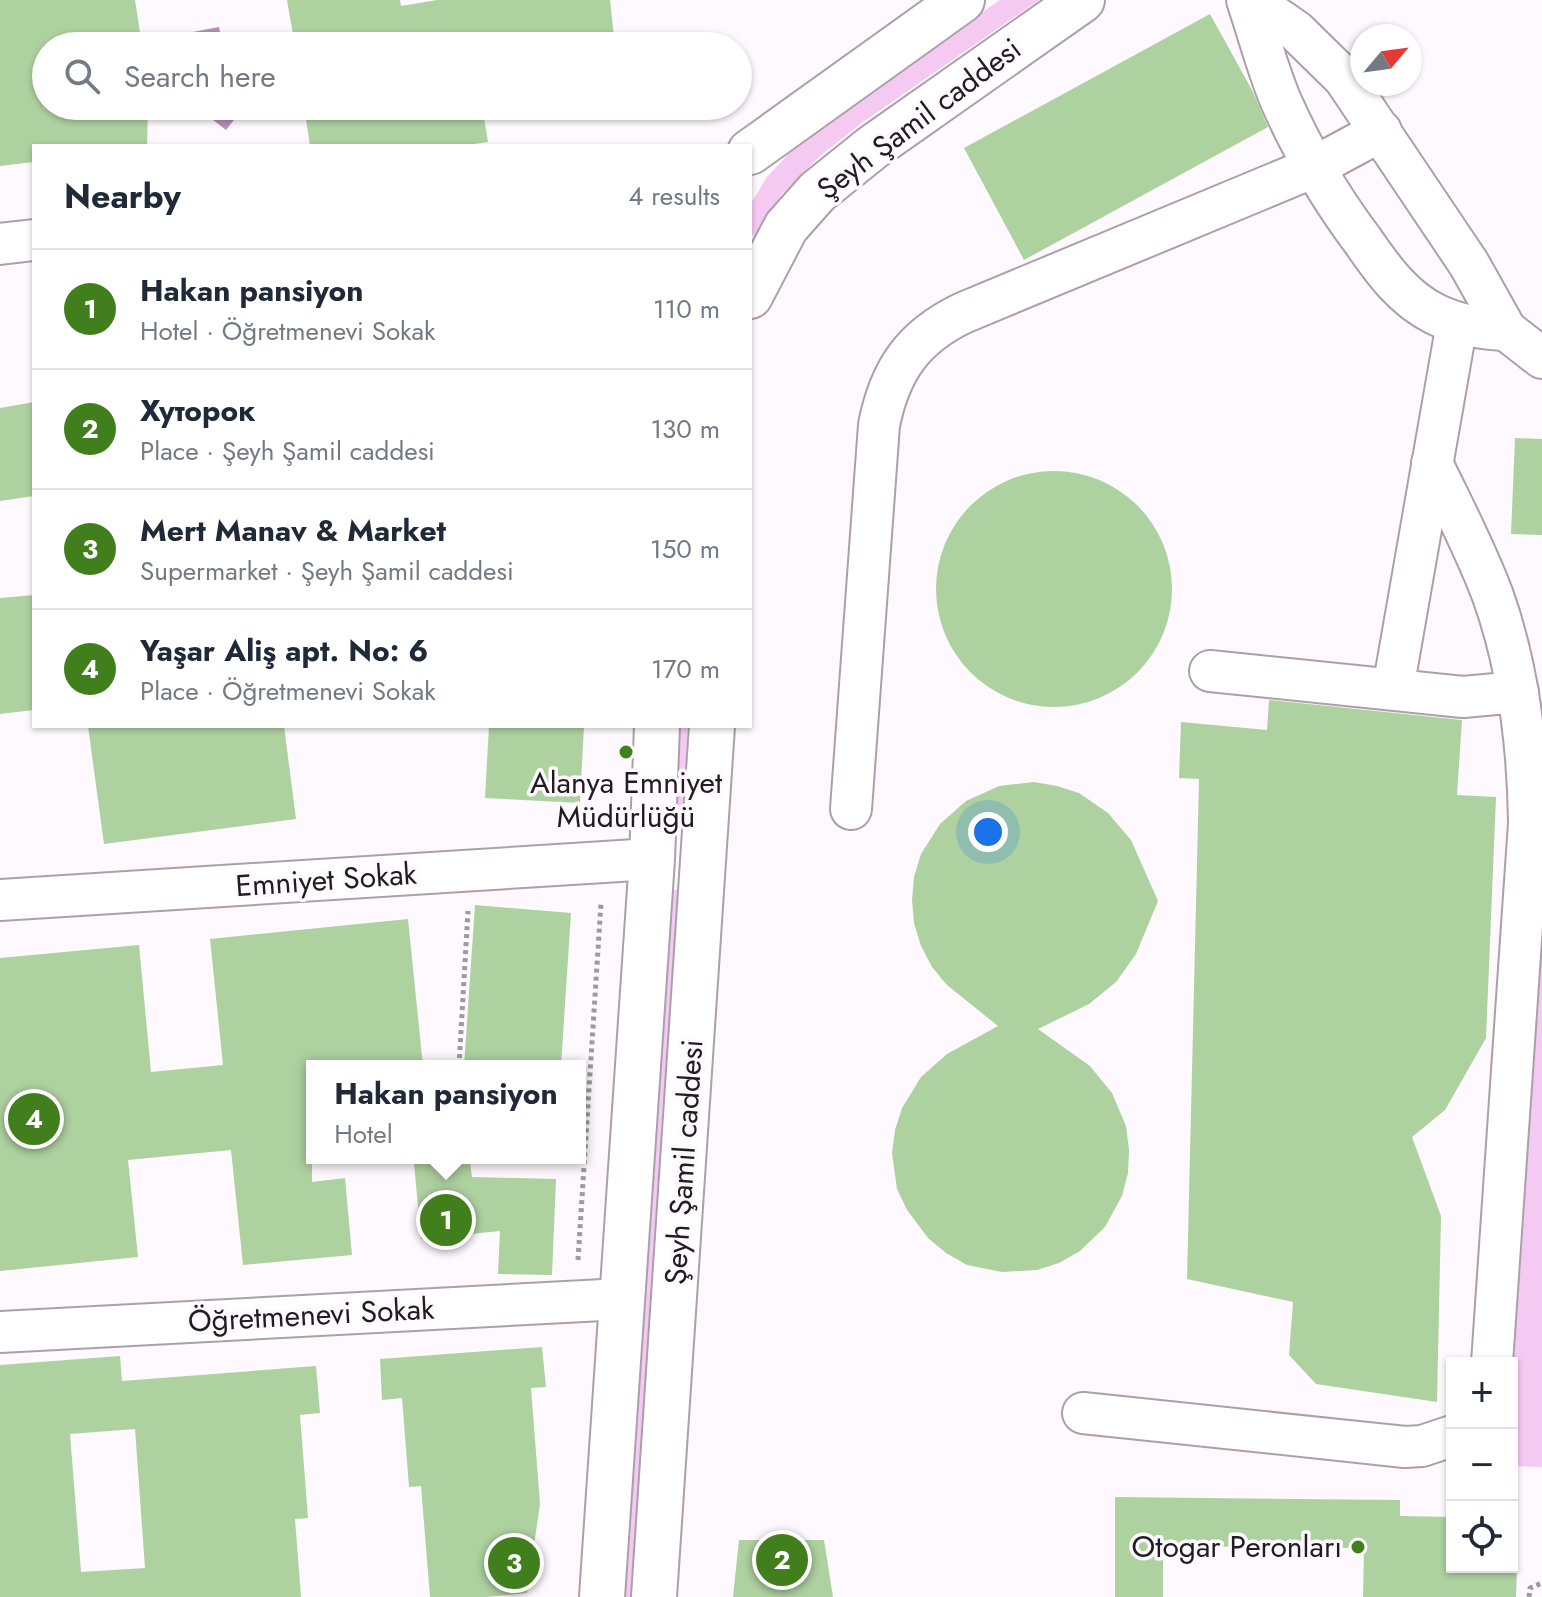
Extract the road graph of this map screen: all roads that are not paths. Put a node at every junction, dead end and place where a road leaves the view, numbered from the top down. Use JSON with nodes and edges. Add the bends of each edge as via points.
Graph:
{"nodes":[{"id":1,"x":962,"y":0,"type":"edge"},
{"id":2,"x":1082,"y":0,"type":"edge"},
{"id":3,"x":1249,"y":0,"type":"edge"},
{"id":4,"x":1381,"y":131,"type":"junction"},
{"id":5,"x":752,"y":151,"type":"edge"},
{"id":6,"x":1314,"y":167,"type":"junction"},
{"id":7,"x":32,"y":240,"type":"edge"},
{"id":8,"x":0,"y":244,"type":"edge"},
{"id":9,"x":752,"y":288,"type":"edge"},
{"id":10,"x":1457,"y":323,"type":"junction"},
{"id":11,"x":1506,"y":330,"type":"junction"},
{"id":12,"x":1542,"y":358,"type":"edge"},
{"id":13,"x":1432,"y":463,"type":"junction"},
{"id":14,"x":1210,"y":671,"type":"dead end"},
{"id":15,"x":1393,"y":689,"type":"junction"},
{"id":16,"x":1518,"y":692,"type":"junction"},
{"id":17,"x":657,"y":728,"type":"edge"},
{"id":18,"x":712,"y":728,"type":"edge"},
{"id":19,"x":851,"y":809,"type":"dead end"},
{"id":20,"x":652,"y":859,"type":"junction"},
{"id":21,"x":704,"y":859,"type":"junction"},
{"id":22,"x":0,"y":900,"type":"edge"},
{"id":23,"x":622,"y":1299,"type":"junction"},
{"id":24,"x":0,"y":1332,"type":"edge"},
{"id":25,"x":1492,"y":1357,"type":"edge"},
{"id":26,"x":1083,"y":1413,"type":"dead end"},
{"id":27,"x":1446,"y":1438,"type":"edge"},
{"id":28,"x":602,"y":1597,"type":"edge"},
{"id":29,"x":654,"y":1597,"type":"edge"}],
"edges":[{"from":1,"to":5,"type":"main road"},
{"from":2,"to":9,"type":"main road","name":"Şeyh Şamil caddesi","via":[[817,192],[786,227]]},
{"from":3,"to":4,"type":"street","via":[[1322,53]]},
{"from":3,"to":6,"type":"street","via":[[1280,97]]},
{"from":4,"to":6,"type":"street"},
{"from":4,"to":11,"type":"street"},
{"from":6,"to":10,"type":"street","via":[[1393,281],[1423,306]]},
{"from":6,"to":19,"type":"street","via":[[963,313],[911,350],[884,398],[879,425]]},
{"from":7,"to":8,"type":"street"},
{"from":10,"to":11,"type":"street"},
{"from":10,"to":13,"type":"street"},
{"from":11,"to":12,"type":"street"},
{"from":13,"to":15,"type":"street"},
{"from":13,"to":16,"type":"street","via":[[1493,597]]},
{"from":14,"to":15,"type":"street"},
{"from":15,"to":16,"type":"street","via":[[1463,697]]},
{"from":16,"to":25,"type":"street","via":[[1529,823]]},
{"from":17,"to":20,"type":"main road","name":"Şeyh Şamil caddesi"},
{"from":18,"to":21,"type":"main road","name":"Şeyh Şamil caddesi"},
{"from":20,"to":21,"type":"main road"},
{"from":20,"to":22,"type":"street","name":"Emniyet Sokak"},
{"from":20,"to":23,"type":"main road","name":"Şeyh Şamil caddesi"},
{"from":21,"to":29,"type":"main road","name":"Şeyh Şamil caddesi"},
{"from":23,"to":24,"type":"street","name":"Öğretmenevi Sokak"},
{"from":23,"to":28,"type":"main road","name":"Şeyh Şamil caddesi"},
{"from":26,"to":27,"type":"street","via":[[1405,1447]]}]}
